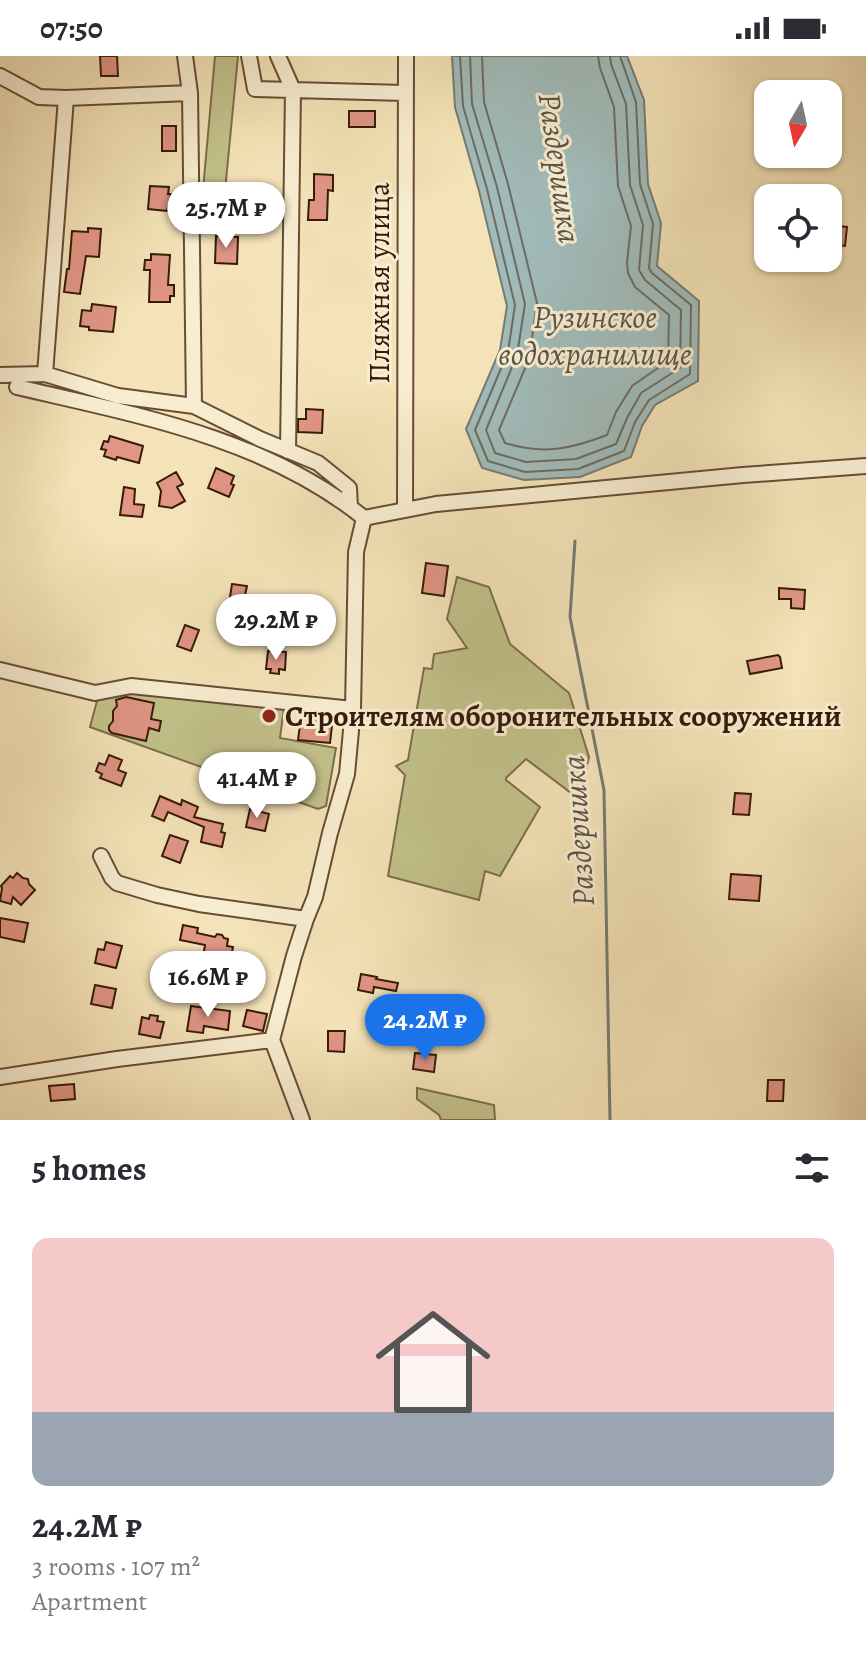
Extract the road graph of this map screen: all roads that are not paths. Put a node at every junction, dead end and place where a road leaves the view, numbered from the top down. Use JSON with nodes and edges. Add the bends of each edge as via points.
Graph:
{"nodes":[{"id":1,"x":185,"y":56,"type":"edge"},
{"id":2,"x":249,"y":56,"type":"edge"},
{"id":3,"x":278,"y":56,"type":"edge"},
{"id":4,"x":406,"y":56,"type":"edge"},
{"id":5,"x":0,"y":76,"type":"edge"},
{"id":6,"x":293,"y":90,"type":"junction"},
{"id":7,"x":190,"y":93,"type":"junction"},
{"id":8,"x":405,"y":93,"type":"junction"},
{"id":9,"x":66,"y":98,"type":"junction"},
{"id":10,"x":45,"y":374,"type":"junction"},
{"id":11,"x":0,"y":375,"type":"edge"},
{"id":12,"x":17,"y":387,"type":"dead end"},
{"id":13,"x":194,"y":406,"type":"junction"},
{"id":14,"x":288,"y":451,"type":"junction"},
{"id":15,"x":866,"y":466,"type":"edge"},
{"id":16,"x":350,"y":507,"type":"junction"},
{"id":17,"x":405,"y":510,"type":"junction"},
{"id":18,"x":364,"y":518,"type":"junction"},
{"id":19,"x":0,"y":670,"type":"edge"},
{"id":20,"x":353,"y":709,"type":"junction"},
{"id":21,"x":101,"y":856,"type":"dead end"},
{"id":22,"x":306,"y":919,"type":"junction"},
{"id":23,"x":272,"y":1040,"type":"junction"},
{"id":24,"x":0,"y":1077,"type":"edge"},
{"id":25,"x":302,"y":1120,"type":"edge"}],
"edges":[{"from":1,"to":7,"type":"street"},
{"from":2,"to":6,"type":"street","via":[[255,89]]},
{"from":3,"to":6,"type":"street"},
{"from":4,"to":8,"type":"street","name":"Пляжная улица"},
{"from":5,"to":9,"type":"street","via":[[39,97]]},
{"from":6,"to":8,"type":"street"},
{"from":6,"to":14,"type":"street"},
{"from":7,"to":9,"type":"street"},
{"from":7,"to":13,"type":"street"},
{"from":8,"to":17,"type":"street","name":"Пляжная улица"},
{"from":9,"to":10,"type":"street"},
{"from":10,"to":11,"type":"street"},
{"from":10,"to":13,"type":"street","via":[[118,396]]},
{"from":12,"to":16,"type":"street","via":[[164,421],[235,446]]},
{"from":13,"to":14,"type":"street"},
{"from":14,"to":16,"type":"street","via":[[318,463],[349,488]]},
{"from":15,"to":17,"type":"street"},
{"from":16,"to":18,"type":"street"},
{"from":17,"to":18,"type":"street"},
{"from":18,"to":20,"type":"street","via":[[356,552]]},
{"from":19,"to":20,"type":"street","via":[[95,693],[131,686]]},
{"from":20,"to":22,"type":"street","via":[[347,774]]},
{"from":21,"to":22,"type":"street","via":[[117,883],[199,904]]},
{"from":22,"to":23,"type":"street"},
{"from":23,"to":24,"type":"street"},
{"from":23,"to":25,"type":"street"}]}
